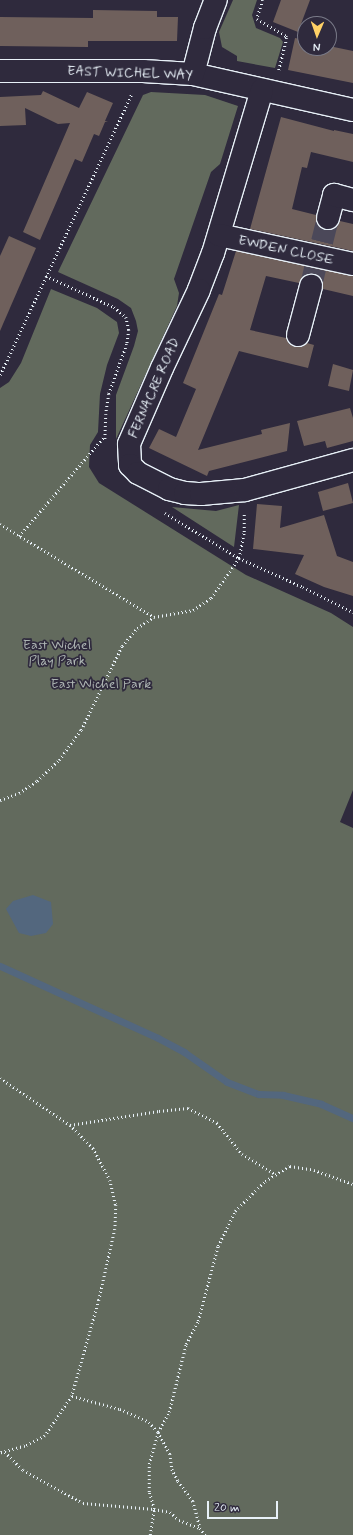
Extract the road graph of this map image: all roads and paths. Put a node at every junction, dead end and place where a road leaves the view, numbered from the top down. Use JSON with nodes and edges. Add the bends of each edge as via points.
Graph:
{"nodes":[{"id":1,"x":216,"y":0,"type":"edge"},
{"id":2,"x":263,"y":0,"type":"edge"},
{"id":3,"x":0,"y":71,"type":"edge"},
{"id":4,"x":143,"y":71,"type":"junction"},
{"id":5,"x":194,"y":74,"type":"junction"},
{"id":6,"x":268,"y":91,"type":"junction"},
{"id":7,"x":353,"y":110,"type":"edge"},
{"id":8,"x":353,"y":200,"type":"edge"},
{"id":9,"x":328,"y":218,"type":"tunnel mouth"},
{"id":10,"x":218,"y":235,"type":"junction"},
{"id":11,"x":317,"y":263,"type":"junction"},
{"id":12,"x":353,"y":264,"type":"edge"},
{"id":13,"x":298,"y":335,"type":"dead end"},
{"id":14,"x":0,"y":375,"type":"edge"},
{"id":15,"x":105,"y":437,"type":"dead end"},
{"id":16,"x":353,"y":460,"type":"edge"},
{"id":17,"x":245,"y":490,"type":"junction"},
{"id":18,"x":0,"y":524,"type":"edge"},
{"id":19,"x":19,"y":536,"type":"junction"},
{"id":20,"x":239,"y":558,"type":"junction"},
{"id":21,"x":353,"y":612,"type":"edge"},
{"id":22,"x":154,"y":617,"type":"junction"},
{"id":23,"x":0,"y":800,"type":"edge"},
{"id":24,"x":0,"y":1078,"type":"edge"},
{"id":25,"x":70,"y":1125,"type":"junction"},
{"id":26,"x":275,"y":1174,"type":"junction"},
{"id":27,"x":353,"y":1184,"type":"edge"},
{"id":28,"x":72,"y":1396,"type":"junction"},
{"id":29,"x":158,"y":1432,"type":"junction"},
{"id":30,"x":5,"y":1452,"type":"junction"},
{"id":31,"x":0,"y":1453,"type":"edge"},
{"id":32,"x":154,"y":1509,"type":"junction"},
{"id":33,"x":200,"y":1528,"type":"junction"},
{"id":34,"x":150,"y":1535,"type":"edge"},
{"id":35,"x":206,"y":1535,"type":"edge"}],
"edges":[{"from":1,"to":5,"type":"street","via":[[205,28]]},
{"from":2,"to":6,"type":"path","via":[[257,19],[287,38]]},
{"from":3,"to":4,"type":"street","name":"EAST WICHEL WAY"},
{"from":4,"to":5,"type":"street","name":"EAST WICHEL WAY"},
{"from":4,"to":14,"type":"path"},
{"from":5,"to":6,"type":"street","name":"EAST WICHEL WAY"},
{"from":6,"to":7,"type":"street","name":"EAST WICHEL WAY"},
{"from":6,"to":10,"type":"street","name":"FERNACRE ROAD"},
{"from":8,"to":9,"type":"street","via":[[334,195]]},
{"from":10,"to":11,"type":"street","name":"EWDEN CLOSE"},
{"from":10,"to":17,"type":"street","name":"FERNACRE ROAD","via":[[198,290],[129,444],[129,456],[130,465],[138,473],[185,494]]},
{"from":11,"to":12,"type":"street","name":"EWDEN CLOSE"},
{"from":11,"to":13,"type":"street"},
{"from":15,"to":19,"type":"path"},
{"from":16,"to":17,"type":"street","name":"FERNACRE ROAD"},
{"from":17,"to":20,"type":"path","via":[[244,532]]},
{"from":18,"to":19,"type":"path"},
{"from":19,"to":22,"type":"path"},
{"from":20,"to":21,"type":"path"},
{"from":20,"to":22,"type":"path","via":[[211,598],[193,610]]},
{"from":22,"to":23,"type":"path","via":[[138,628],[122,646],[81,730],[59,760],[31,785]]},
{"from":24,"to":25,"type":"path"},
{"from":25,"to":26,"type":"path","via":[[188,1108],[217,1122],[242,1154]]},
{"from":25,"to":28,"type":"path","via":[[93,1148],[110,1180],[116,1205],[115,1229],[99,1300]]},
{"from":26,"to":27,"type":"path","via":[[290,1166],[314,1170]]},
{"from":26,"to":29,"type":"path","via":[[235,1211],[218,1246],[198,1321],[186,1344],[169,1412]]},
{"from":28,"to":29,"type":"path","via":[[135,1416],[149,1422]]},
{"from":28,"to":30,"type":"path","via":[[45,1436]]},
{"from":29,"to":32,"type":"path","via":[[149,1464],[149,1492]]},
{"from":29,"to":33,"type":"path","via":[[170,1454],[172,1469],[193,1501]]},
{"from":30,"to":31,"type":"path"},
{"from":30,"to":32,"type":"path","via":[[23,1470],[83,1503]]},
{"from":32,"to":33,"type":"path","via":[[170,1512],[179,1520]]},
{"from":32,"to":34,"type":"path"},
{"from":33,"to":35,"type":"path"}]}
